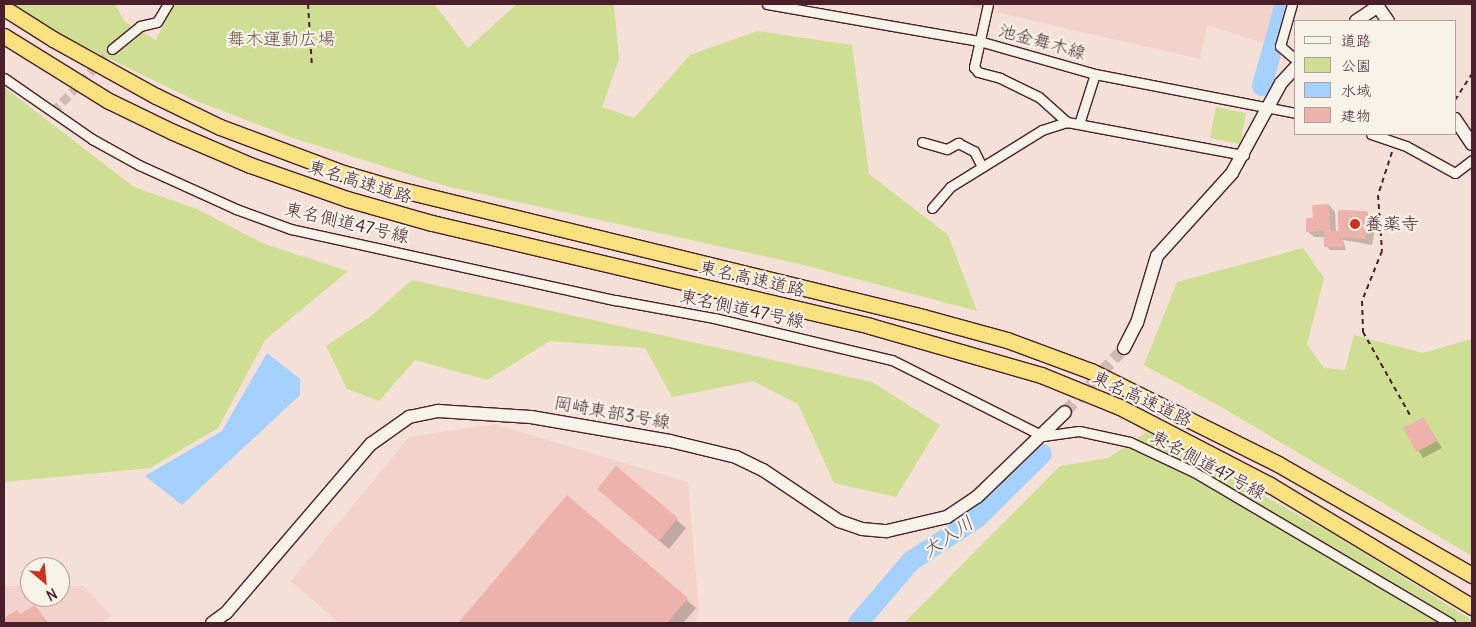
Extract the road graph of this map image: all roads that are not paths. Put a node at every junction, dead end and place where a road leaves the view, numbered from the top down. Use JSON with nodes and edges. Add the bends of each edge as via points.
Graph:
{"nodes":[{"id":1,"x":168,"y":4,"type":"edge"},
{"id":2,"x":767,"y":4,"type":"edge"},
{"id":3,"x":988,"y":4,"type":"edge"},
{"id":4,"x":1292,"y":4,"type":"edge"},
{"id":5,"x":779,"y":5,"type":"edge"},
{"id":6,"x":1377,"y":5,"type":"edge"},
{"id":7,"x":4,"y":8,"type":"edge"},
{"id":8,"x":1357,"y":20,"type":"edge"},
{"id":9,"x":1387,"y":20,"type":"edge"},
{"id":10,"x":4,"y":36,"type":"edge"},
{"id":11,"x":979,"y":40,"type":"junction"},
{"id":12,"x":112,"y":49,"type":"tunnel mouth"},
{"id":13,"x":1294,"y":58,"type":"edge"},
{"id":14,"x":1294,"y":69,"type":"edge"},
{"id":15,"x":1095,"y":74,"type":"junction"},
{"id":16,"x":4,"y":78,"type":"edge"},
{"id":17,"x":1269,"y":109,"type":"junction"},
{"id":18,"x":1294,"y":113,"type":"edge"},
{"id":19,"x":1456,"y":120,"type":"edge"},
{"id":20,"x":1067,"y":122,"type":"junction"},
{"id":21,"x":1079,"y":124,"type":"junction"},
{"id":22,"x":1374,"y":135,"type":"edge"},
{"id":23,"x":922,"y":142,"type":"dead end"},
{"id":24,"x":1472,"y":144,"type":"edge"},
{"id":25,"x":1244,"y":155,"type":"junction"},
{"id":26,"x":1472,"y":160,"type":"edge"},
{"id":27,"x":982,"y":167,"type":"junction"},
{"id":28,"x":932,"y":208,"type":"dead end"},
{"id":29,"x":1124,"y":348,"type":"tunnel mouth"},
{"id":30,"x":1066,"y":412,"type":"tunnel mouth"},
{"id":31,"x":1043,"y":436,"type":"junction"},
{"id":32,"x":1472,"y":575,"type":"edge"},
{"id":33,"x":1472,"y":607,"type":"edge"},
{"id":34,"x":212,"y":623,"type":"edge"},
{"id":35,"x":1450,"y":623,"type":"edge"}],
"edges":[{"from":1,"to":12,"type":"street","via":[[156,22],[140,26]]},
{"from":2,"to":5,"type":"street","name":"池金舞木線"},
{"from":3,"to":11,"type":"street"},
{"from":4,"to":13,"type":"street","via":[[1280,46]]},
{"from":5,"to":11,"type":"street","name":"池金舞木線"},
{"from":6,"to":8,"type":"street"},
{"from":6,"to":9,"type":"street"},
{"from":7,"to":32,"type":"highway","name":"東名高速道路","via":[[156,96],[220,127],[344,173],[462,205],[923,317],[1008,340],[1090,371],[1278,464]]},
{"from":10,"to":33,"type":"highway","name":"東名高速道路","via":[[109,101],[173,132],[250,165],[330,193],[432,223],[870,326],[1041,375],[1120,407],[1234,466]]},
{"from":11,"to":15,"type":"street","name":"池金舞木線"},
{"from":11,"to":20,"type":"street","via":[[974,67],[978,72],[1000,78],[1039,97]]},
{"from":14,"to":17,"type":"street","via":[[1281,84]]},
{"from":15,"to":17,"type":"street","name":"池金舞木線"},
{"from":15,"to":21,"type":"street"},
{"from":16,"to":31,"type":"street","name":"東名側道47号線","via":[[92,139],[139,165],[236,209],[291,229],[615,300],[714,318],[892,360]]},
{"from":17,"to":18,"type":"street","name":"池金舞木線"},
{"from":17,"to":25,"type":"street"},
{"from":19,"to":24,"type":"street"},
{"from":20,"to":21,"type":"street"},
{"from":20,"to":27,"type":"street","via":[[1042,130]]},
{"from":21,"to":25,"type":"street"},
{"from":22,"to":26,"type":"street","via":[[1395,142],[1455,173]]},
{"from":23,"to":27,"type":"street","via":[[947,149],[958,143],[974,151]]},
{"from":25,"to":29,"type":"street","via":[[1157,256],[1137,323]]},
{"from":27,"to":28,"type":"street","via":[[950,187]]},
{"from":30,"to":31,"type":"street","name":"岡崎東部3号線"},
{"from":31,"to":34,"type":"street","name":"岡崎東部3号線","via":[[977,497],[947,517],[887,531],[862,529],[839,521],[763,470],[736,457],[670,441],[531,417],[438,412],[409,418],[371,444],[233,605]]},
{"from":31,"to":35,"type":"street","name":"東名側道47号線","via":[[1079,432],[1138,446],[1194,472]]}]}
